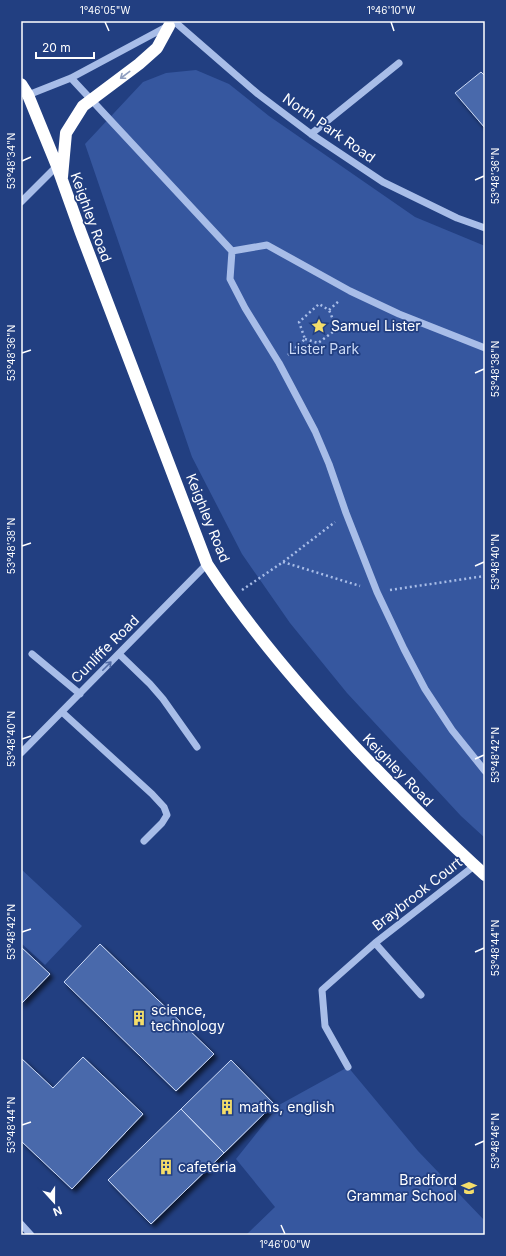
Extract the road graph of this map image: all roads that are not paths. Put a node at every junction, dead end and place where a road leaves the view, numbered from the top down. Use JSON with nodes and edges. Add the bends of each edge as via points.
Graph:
{"nodes":[{"id":1,"x":173,"y":23,"type":"edge"},
{"id":2,"x":399,"y":63,"type":"dead end"},
{"id":3,"x":71,"y":78,"type":"junction"},
{"id":4,"x":21,"y":84,"type":"edge"},
{"id":5,"x":28,"y":95,"type":"junction"},
{"id":6,"x":91,"y":100,"type":"junction"},
{"id":7,"x":311,"y":134,"type":"junction"},
{"id":8,"x":57,"y":166,"type":"junction"},
{"id":9,"x":62,"y":181,"type":"junction"},
{"id":10,"x":21,"y":202,"type":"edge"},
{"id":11,"x":485,"y":228,"type":"edge"},
{"id":12,"x":232,"y":250,"type":"junction"},
{"id":13,"x":485,"y":348,"type":"edge"},
{"id":14,"x":208,"y":564,"type":"junction"},
{"id":15,"x":32,"y":654,"type":"dead end"},
{"id":16,"x":118,"y":654,"type":"junction"},
{"id":17,"x":80,"y":694,"type":"junction"},
{"id":18,"x":62,"y":712,"type":"junction"},
{"id":19,"x":197,"y":747,"type":"dead end"},
{"id":20,"x":21,"y":753,"type":"edge"},
{"id":21,"x":485,"y":771,"type":"edge"},
{"id":22,"x":144,"y":841,"type":"dead end"},
{"id":23,"x":474,"y":866,"type":"junction"},
{"id":24,"x":485,"y":875,"type":"edge"},
{"id":25,"x":375,"y":943,"type":"junction"},
{"id":26,"x":421,"y":996,"type":"dead end"},
{"id":27,"x":348,"y":1067,"type":"dead end"},
{"id":28,"x":21,"y":1224,"type":"edge"},
{"id":29,"x":31,"y":1235,"type":"edge"}],
"edges":[{"from":1,"to":3,"type":"street"},
{"from":1,"to":6,"type":"highway","one_way":true,"via":[[157,48]]},
{"from":1,"to":7,"type":"street","name":"North Park Road","via":[[258,94]]},
{"from":2,"to":7,"type":"street"},
{"from":3,"to":5,"type":"street"},
{"from":3,"to":6,"type":"street"},
{"from":4,"to":5,"type":"highway","name":"Keighley Road"},
{"from":5,"to":8,"type":"highway","name":"Keighley Road"},
{"from":6,"to":9,"type":"highway","via":[[83,106],[66,133]]},
{"from":6,"to":12,"type":"street"},
{"from":7,"to":11,"type":"street","name":"North Park Road","via":[[383,182],[457,218]]},
{"from":8,"to":9,"type":"highway","name":"Keighley Road"},
{"from":8,"to":10,"type":"street"},
{"from":9,"to":14,"type":"highway","name":"Keighley Road"},
{"from":12,"to":13,"type":"street","via":[[267,245],[350,291],[399,314]]},
{"from":12,"to":21,"type":"street","via":[[230,279],[315,431],[377,592],[404,649],[425,689],[452,730]]},
{"from":14,"to":16,"type":"street","name":"Cunliffe Road"},
{"from":14,"to":23,"type":"highway","name":"Keighley Road","via":[[264,643],[320,709],[404,799]]},
{"from":15,"to":17,"type":"street"},
{"from":17,"to":16,"type":"street","name":"Cunliffe Road","one_way":true},
{"from":16,"to":19,"type":"street","via":[[163,699]]},
{"from":17,"to":18,"type":"street","name":"Cunliffe Road"},
{"from":18,"to":20,"type":"street","name":"Cunliffe Road"},
{"from":18,"to":22,"type":"street","via":[[164,807],[167,815]]},
{"from":23,"to":24,"type":"highway","name":"Keighley Road"},
{"from":23,"to":25,"type":"street","name":"Braybrook Court"},
{"from":25,"to":26,"type":"street","name":"Braybrook Court"},
{"from":25,"to":27,"type":"street","name":"Braybrook Court","via":[[322,990],[325,1026]]},
{"from":28,"to":29,"type":"street"}]}
